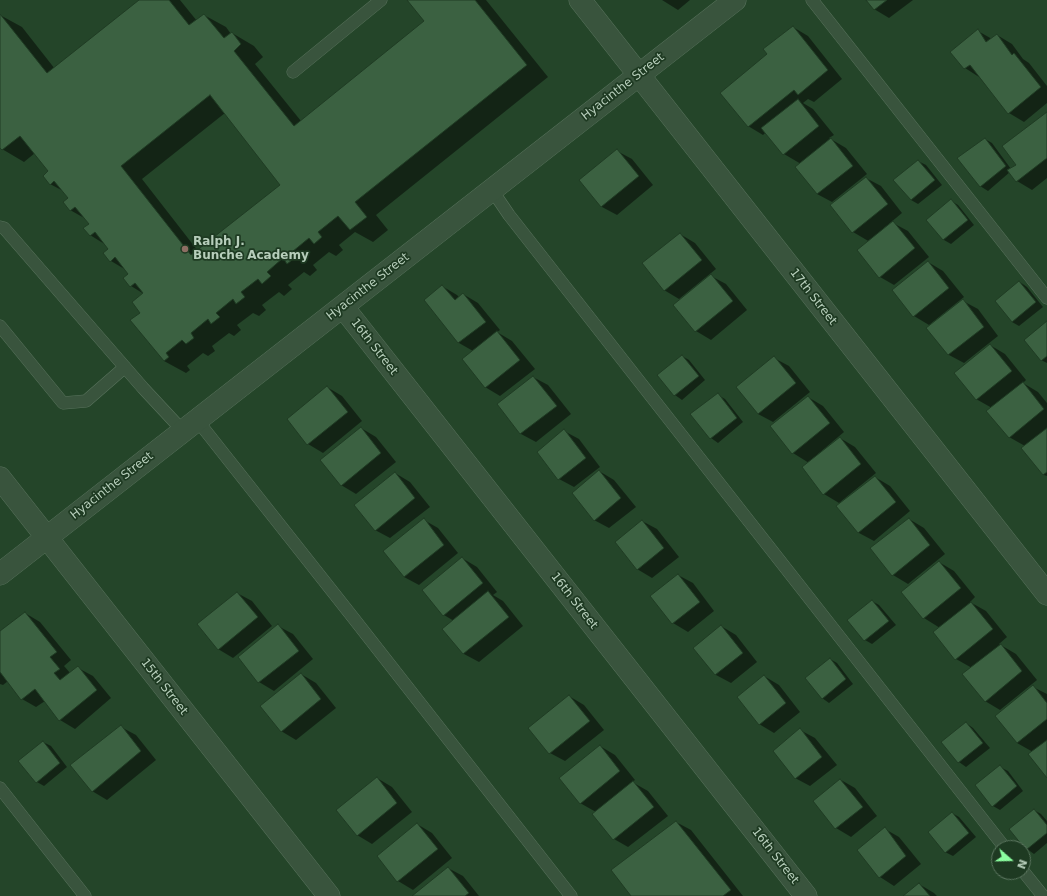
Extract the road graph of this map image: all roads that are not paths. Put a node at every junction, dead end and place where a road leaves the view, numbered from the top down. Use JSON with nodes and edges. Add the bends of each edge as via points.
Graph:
{"nodes":[{"id":1,"x":381,"y":0,"type":"edge"},
{"id":2,"x":580,"y":0,"type":"edge"},
{"id":3,"x":735,"y":0,"type":"edge"},
{"id":4,"x":812,"y":0,"type":"edge"},
{"id":5,"x":293,"y":72,"type":"dead end"},
{"id":6,"x":639,"y":75,"type":"junction"},
{"id":7,"x":492,"y":190,"type":"junction"},
{"id":8,"x":0,"y":227,"type":"edge"},
{"id":9,"x":1047,"y":298,"type":"edge"},
{"id":10,"x":342,"y":307,"type":"junction"},
{"id":11,"x":0,"y":326,"type":"edge"},
{"id":12,"x":125,"y":367,"type":"junction"},
{"id":13,"x":190,"y":426,"type":"junction"},
{"id":14,"x":0,"y":478,"type":"edge"},
{"id":15,"x":46,"y":537,"type":"junction"},
{"id":16,"x":0,"y":574,"type":"edge"},
{"id":17,"x":1047,"y":594,"type":"edge"},
{"id":18,"x":0,"y":788,"type":"edge"},
{"id":19,"x":999,"y":840,"type":"edge"},
{"id":20,"x":1030,"y":880,"type":"edge"},
{"id":21,"x":85,"y":896,"type":"edge"},
{"id":22,"x":329,"y":896,"type":"edge"},
{"id":23,"x":571,"y":896,"type":"edge"},
{"id":24,"x":806,"y":896,"type":"edge"},
{"id":25,"x":1043,"y":896,"type":"edge"}],
"edges":[{"from":1,"to":5,"type":"lane"},
{"from":2,"to":6,"type":"street","name":"17th Street"},
{"from":3,"to":6,"type":"street","name":"Hyacinthe Street"},
{"from":4,"to":9,"type":"lane"},
{"from":6,"to":7,"type":"street","name":"Hyacinthe Street"},
{"from":6,"to":17,"type":"street","name":"17th Street"},
{"from":7,"to":10,"type":"street","name":"Hyacinthe Street"},
{"from":7,"to":19,"type":"lane","via":[[514,222]]},
{"from":8,"to":12,"type":"lane","via":[[4,228]]},
{"from":10,"to":13,"type":"street","name":"Hyacinthe Street"},
{"from":10,"to":24,"type":"street","name":"16th Street"},
{"from":11,"to":12,"type":"lane","via":[[63,403],[86,401]]},
{"from":12,"to":13,"type":"lane","via":[[142,388]]},
{"from":13,"to":15,"type":"street","name":"Hyacinthe Street"},
{"from":13,"to":23,"type":"lane","via":[[356,621]]},
{"from":14,"to":15,"type":"street","name":"15th Street"},
{"from":15,"to":16,"type":"street","name":"Hyacinthe Street"},
{"from":15,"to":22,"type":"street","name":"15th Street"},
{"from":18,"to":21,"type":"lane"},
{"from":20,"to":25,"type":"lane"}]}
